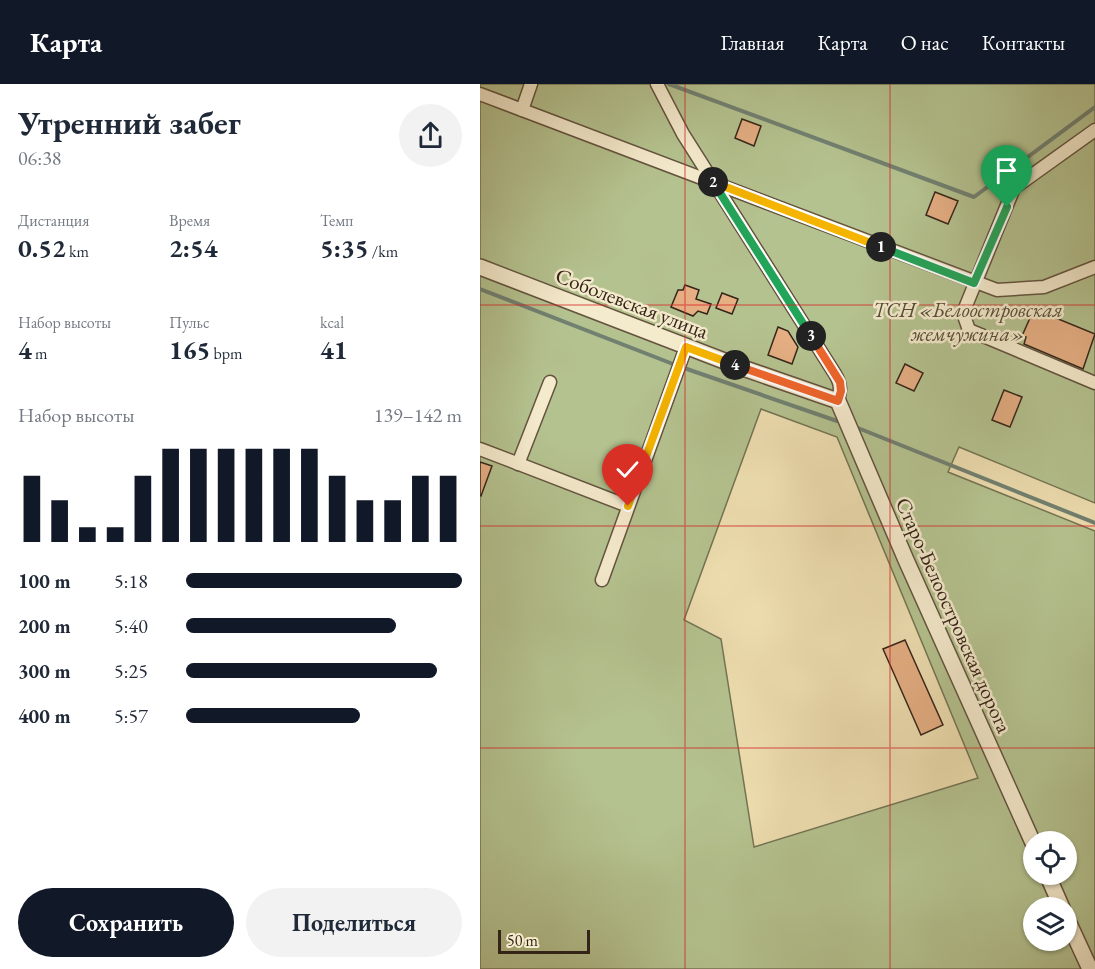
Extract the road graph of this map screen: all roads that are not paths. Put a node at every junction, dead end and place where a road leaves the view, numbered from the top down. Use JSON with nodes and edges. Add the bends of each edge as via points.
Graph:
{"nodes":[{"id":1,"x":531,"y":84,"type":"edge"},
{"id":2,"x":657,"y":84,"type":"edge"},
{"id":3,"x":480,"y":94,"type":"edge"},
{"id":4,"x":522,"y":110,"type":"junction"},
{"id":5,"x":1095,"y":130,"type":"edge"},
{"id":6,"x":712,"y":181,"type":"junction"},
{"id":7,"x":480,"y":267,"type":"edge"},
{"id":8,"x":1095,"y":267,"type":"edge"},
{"id":9,"x":974,"y":283,"type":"junction"},
{"id":10,"x":686,"y":347,"type":"junction"},
{"id":11,"x":550,"y":382,"type":"dead end"},
{"id":12,"x":1095,"y":382,"type":"edge"},
{"id":13,"x":838,"y":401,"type":"junction"},
{"id":14,"x":480,"y":449,"type":"edge"},
{"id":15,"x":518,"y":464,"type":"junction"},
{"id":16,"x":628,"y":506,"type":"junction"},
{"id":17,"x":602,"y":580,"type":"dead end"},
{"id":18,"x":1028,"y":831,"type":"edge"},
{"id":19,"x":1077,"y":941,"type":"edge"},
{"id":20,"x":1090,"y":969,"type":"edge"}],
"edges":[{"from":1,"to":4,"type":"street"},
{"from":2,"to":6,"type":"street"},
{"from":3,"to":4,"type":"street"},
{"from":4,"to":6,"type":"street"},
{"from":5,"to":9,"type":"street","via":[[1014,188]]},
{"from":6,"to":9,"type":"street"},
{"from":6,"to":13,"type":"street","via":[[840,382]]},
{"from":7,"to":10,"type":"street","name":"Соболевская улица"},
{"from":8,"to":9,"type":"street","via":[[1044,288],[997,290]]},
{"from":9,"to":12,"type":"street","via":[[963,314],[969,330]]},
{"from":10,"to":13,"type":"street","name":"Соболевская улица"},
{"from":10,"to":16,"type":"street"},
{"from":11,"to":15,"type":"street"},
{"from":13,"to":18,"type":"street","name":"Старо-Белоостровская дорога"},
{"from":14,"to":15,"type":"street"},
{"from":15,"to":16,"type":"street"},
{"from":16,"to":17,"type":"street"},
{"from":19,"to":20,"type":"street"}]}
